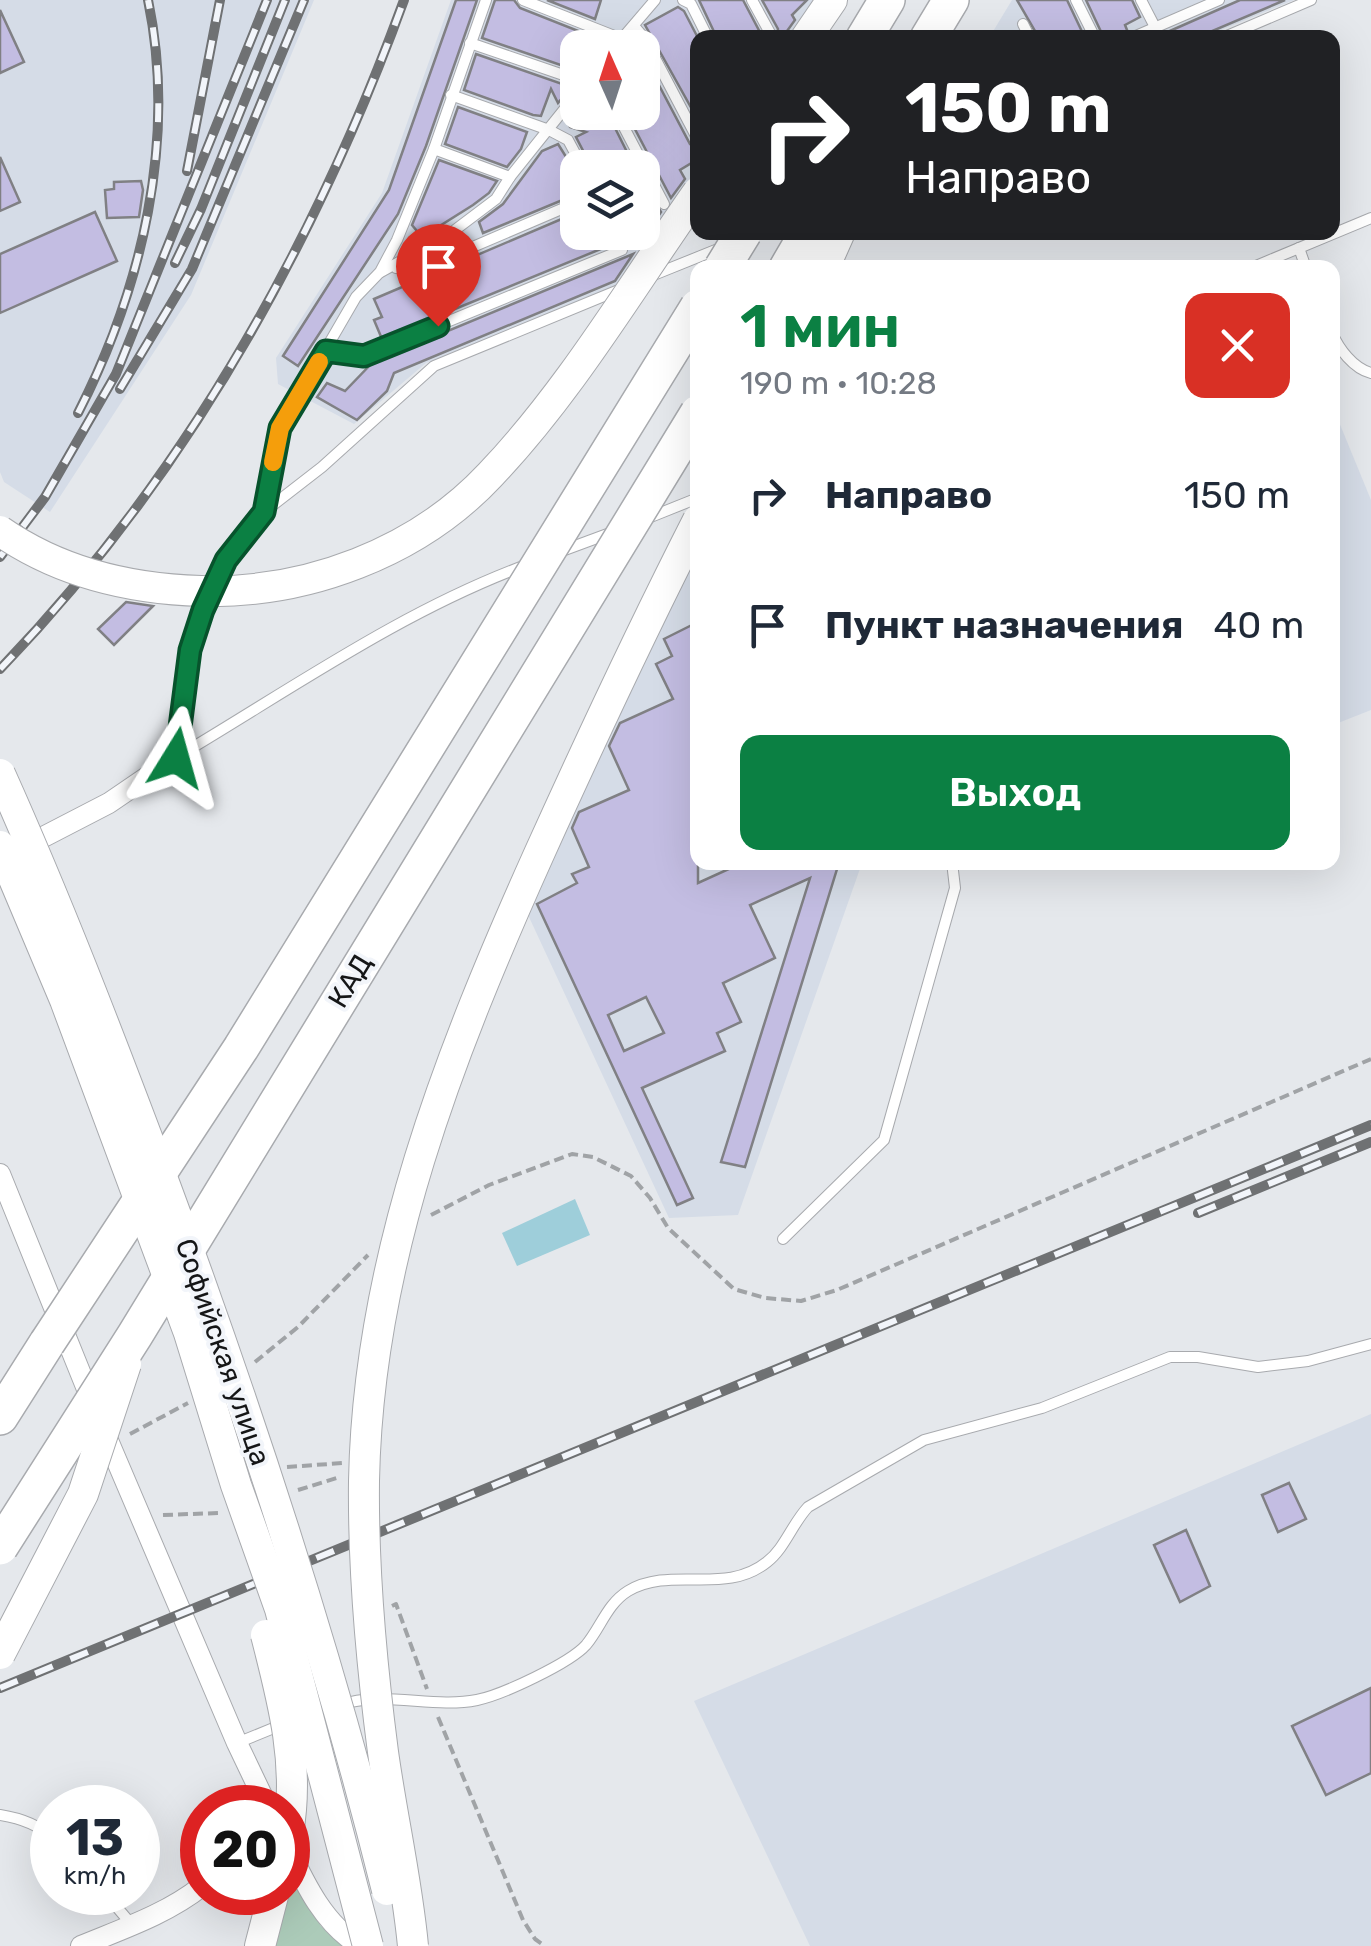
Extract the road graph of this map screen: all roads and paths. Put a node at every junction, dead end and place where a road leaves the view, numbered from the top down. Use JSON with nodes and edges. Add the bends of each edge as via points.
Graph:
{"nodes":[{"id":1,"x":486,"y":0,"type":"edge"},
{"id":2,"x":523,"y":0,"type":"edge"},
{"id":3,"x":655,"y":0,"type":"edge"},
{"id":4,"x":683,"y":0,"type":"edge"},
{"id":5,"x":752,"y":0,"type":"edge"},
{"id":6,"x":832,"y":0,"type":"edge"},
{"id":7,"x":887,"y":0,"type":"edge"},
{"id":8,"x":1076,"y":0,"type":"edge"},
{"id":9,"x":1141,"y":0,"type":"edge"},
{"id":10,"x":1311,"y":0,"type":"edge"},
{"id":11,"x":1212,"y":1,"type":"edge"},
{"id":12,"x":1023,"y":24,"type":"dead end"},
{"id":13,"x":634,"y":26,"type":"junction"},
{"id":14,"x":1155,"y":27,"type":"junction"},
{"id":15,"x":589,"y":30,"type":"edge"},
{"id":16,"x":630,"y":30,"type":"edge"},
{"id":17,"x":704,"y":30,"type":"edge"},
{"id":18,"x":769,"y":30,"type":"edge"},
{"id":19,"x":811,"y":30,"type":"edge"},
{"id":20,"x":869,"y":30,"type":"edge"},
{"id":21,"x":1026,"y":30,"type":"edge"},
{"id":22,"x":1091,"y":30,"type":"edge"},
{"id":23,"x":1148,"y":30,"type":"edge"},
{"id":24,"x":1241,"y":30,"type":"edge"},
{"id":25,"x":470,"y":43,"type":"junction"},
{"id":26,"x":560,"y":74,"type":"edge"},
{"id":27,"x":451,"y":95,"type":"junction"},
{"id":28,"x":560,"y":116,"type":"edge"},
{"id":29,"x":690,"y":125,"type":"edge"},
{"id":30,"x":549,"y":130,"type":"junction"},
{"id":31,"x":625,"y":130,"type":"edge"},
{"id":32,"x":434,"y":149,"type":"junction"},
{"id":33,"x":574,"y":150,"type":"edge"},
{"id":34,"x":510,"y":177,"type":"junction"},
{"id":35,"x":690,"y":203,"type":"edge"},
{"id":36,"x":664,"y":204,"type":"dead end"},
{"id":37,"x":560,"y":210,"type":"edge"},
{"id":38,"x":1371,"y":218,"type":"edge"},
{"id":39,"x":1340,"y":231,"type":"edge"},
{"id":40,"x":737,"y":240,"type":"edge"},
{"id":41,"x":1317,"y":240,"type":"edge"},
{"id":42,"x":1298,"y":248,"type":"junction"},
{"id":43,"x":622,"y":250,"type":"edge"},
{"id":44,"x":1270,"y":260,"type":"edge"},
{"id":45,"x":1303,"y":260,"type":"edge"},
{"id":46,"x":380,"y":272,"type":"junction"},
{"id":47,"x":690,"y":320,"type":"edge"},
{"id":48,"x":1340,"y":349,"type":"edge"},
{"id":49,"x":326,"y":351,"type":"junction"},
{"id":50,"x":1371,"y":373,"type":"edge"},
{"id":51,"x":690,"y":426,"type":"edge"},
{"id":52,"x":690,"y":501,"type":"edge"},
{"id":53,"x":264,"y":512,"type":"junction"},
{"id":54,"x":0,"y":530,"type":"edge"},
{"id":55,"x":690,"y":536,"type":"edge"},
{"id":56,"x":176,"y":758,"type":"junction"},
{"id":57,"x":0,"y":774,"type":"edge"},
{"id":58,"x":0,"y":846,"type":"edge"},
{"id":59,"x":0,"y":859,"type":"edge"},
{"id":60,"x":953,"y":870,"type":"edge"},
{"id":61,"x":1371,"y":1059,"type":"edge"},
{"id":62,"x":0,"y":1174,"type":"edge"},
{"id":63,"x":430,"y":1215,"type":"dead end"},
{"id":64,"x":783,"y":1239,"type":"dead end"},
{"id":65,"x":379,"y":1246,"type":"dead end"},
{"id":66,"x":135,"y":1335,"type":"junction"},
{"id":67,"x":1371,"y":1344,"type":"edge"},
{"id":68,"x":248,"y":1367,"type":"dead end"},
{"id":69,"x":202,"y":1396,"type":"dead end"},
{"id":70,"x":0,"y":1417,"type":"edge"},
{"id":71,"x":110,"y":1445,"type":"junction"},
{"id":72,"x":352,"y":1473,"type":"dead end"},
{"id":73,"x":236,"y":1485,"type":"junction"},
{"id":74,"x":301,"y":1499,"type":"dead end"},
{"id":75,"x":0,"y":1548,"type":"edge"},
{"id":76,"x":386,"y":1608,"type":"dead end"},
{"id":77,"x":0,"y":1654,"type":"edge"},
{"id":78,"x":432,"y":1701,"type":"junction"},
{"id":79,"x":330,"y":1708,"type":"dead end"},
{"id":80,"x":312,"y":1714,"type":"dead end"},
{"id":81,"x":237,"y":1742,"type":"junction"},
{"id":82,"x":251,"y":1785,"type":"edge"},
{"id":83,"x":294,"y":1785,"type":"edge"},
{"id":84,"x":0,"y":1815,"type":"edge"},
{"id":85,"x":30,"y":1823,"type":"edge"},
{"id":86,"x":310,"y":1887,"type":"edge"},
{"id":87,"x":180,"y":1902,"type":"edge"},
{"id":88,"x":124,"y":1915,"type":"edge"},
{"id":89,"x":268,"y":1915,"type":"edge"},
{"id":90,"x":132,"y":1924,"type":"junction"},
{"id":91,"x":81,"y":1946,"type":"edge"},
{"id":92,"x":260,"y":1946,"type":"edge"},
{"id":93,"x":364,"y":1946,"type":"edge"},
{"id":94,"x":401,"y":1946,"type":"edge"},
{"id":95,"x":413,"y":1946,"type":"edge"},
{"id":96,"x":542,"y":1946,"type":"edge"}],
"edges":[{"from":1,"to":25,"type":"lane"},
{"from":2,"to":15,"type":"lane"},
{"from":3,"to":13,"type":"lane"},
{"from":4,"to":17,"type":"lane"},
{"from":5,"to":18,"type":"lane"},
{"from":6,"to":19,"type":"main road"},
{"from":7,"to":20,"type":"highway"},
{"from":8,"to":22,"type":"lane"},
{"from":9,"to":14,"type":"lane"},
{"from":10,"to":24,"type":"lane"},
{"from":11,"to":14,"type":"lane"},
{"from":12,"to":21,"type":"lane"},
{"from":13,"to":16,"type":"lane"},
{"from":13,"to":29,"type":"lane"},
{"from":14,"to":23,"type":"lane"},
{"from":25,"to":26,"type":"lane"},
{"from":25,"to":27,"type":"lane"},
{"from":27,"to":30,"type":"lane"},
{"from":27,"to":32,"type":"lane"},
{"from":28,"to":30,"type":"lane"},
{"from":30,"to":33,"type":"lane"},
{"from":30,"to":34,"type":"lane"},
{"from":31,"to":36,"type":"lane"},
{"from":32,"to":34,"type":"lane"},
{"from":32,"to":46,"type":"lane"},
{"from":34,"to":46,"type":"lane","via":[[471,220]]},
{"from":35,"to":54,"type":"main road","bridge":true,"via":[[562,386],[489,476],[390,549],[283,586],[168,590],[67,567]]},
{"from":37,"to":46,"type":"lane","via":[[468,249]]},
{"from":38,"to":39,"type":"lane"},
{"from":40,"to":53,"type":"lane","via":[[434,366]]},
{"from":41,"to":42,"type":"lane"},
{"from":42,"to":44,"type":"lane"},
{"from":42,"to":45,"type":"lane"},
{"from":43,"to":49,"type":"lane","via":[[364,356]]},
{"from":46,"to":49,"type":"lane","via":[[356,298]]},
{"from":47,"to":70,"type":"highway","name":"КАД","bridge":true,"via":[[241,1048]]},
{"from":48,"to":50,"type":"lane"},
{"from":49,"to":53,"type":"lane","via":[[280,428]]},
{"from":51,"to":66,"type":"highway","name":"КАД","bridge":true},
{"from":52,"to":56,"type":"lane","via":[[485,580]]},
{"from":53,"to":56,"type":"lane","via":[[226,560],[203,610],[190,650]]},
{"from":55,"to":95,"type":"main road","bridge":true,"via":[[476,996],[412,1180],[377,1337],[364,1483],[367,1569],[383,1750]]},
{"from":56,"to":59,"type":"street","via":[[110,803]]},
{"from":57,"to":94,"type":"main road","name":"Софийская улица","bridge":true,"via":[[98,1006],[212,1312],[346,1731]]},
{"from":58,"to":73,"type":"main road","name":"Софийская улица","bridge":true,"via":[[66,1000],[189,1333]]},
{"from":60,"to":64,"type":"lane","via":[[956,888],[884,1140]]},
{"from":61,"to":63,"type":"path","via":[[801,1301],[734,1290],[668,1228],[630,1176],[604,1161],[572,1154]]},
{"from":62,"to":71,"type":"street"},
{"from":65,"to":68,"type":"path"},
{"from":66,"to":75,"type":"highway","name":"КАД","bridge":true},
{"from":66,"to":77,"type":"main road","bridge":true,"via":[[84,1494]]},
{"from":67,"to":78,"type":"lane","via":[[1258,1367],[1170,1357],[1042,1408],[924,1440],[808,1507],[764,1566],[711,1582],[643,1583],[617,1599],[575,1655],[476,1700]]},
{"from":69,"to":71,"type":"path"},
{"from":71,"to":81,"type":"street"},
{"from":72,"to":74,"type":"path","via":[[298,1490]]},
{"from":73,"to":83,"type":"main road","bridge":true,"via":[[246,1559],[288,1727]]},
{"from":73,"to":93,"type":"main road","name":"Софийская улица","bridge":true,"via":[[280,1609]]},
{"from":76,"to":78,"type":"path","via":[[396,1604]]},
{"from":78,"to":79,"type":"lane"},
{"from":78,"to":96,"type":"path","via":[[522,1920]]},
{"from":80,"to":81,"type":"lane"},
{"from":81,"to":82,"type":"street"},
{"from":84,"to":85,"type":"lane"},
{"from":86,"to":93,"type":"street","via":[[341,1933]]},
{"from":87,"to":90,"type":"street"},
{"from":88,"to":90,"type":"lane"},
{"from":89,"to":92,"type":"main road"},
{"from":90,"to":91,"type":"street"}]}
